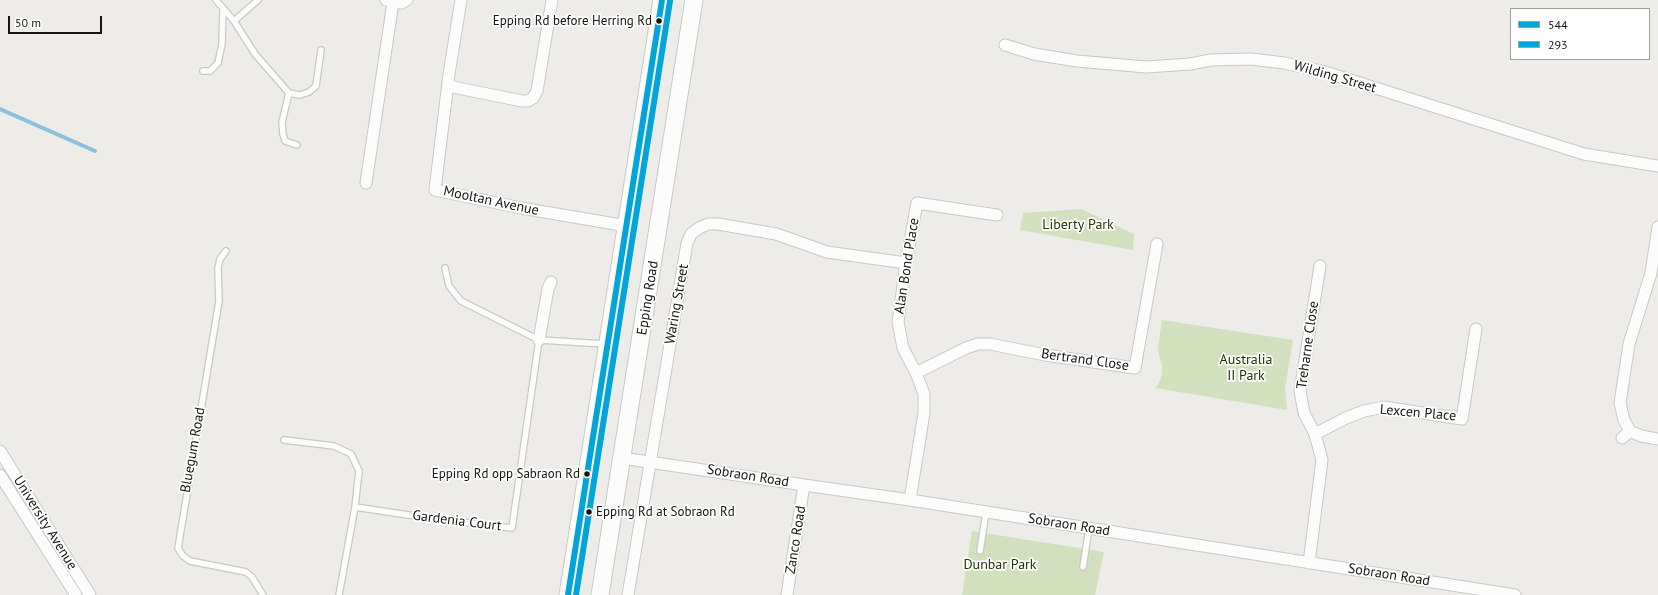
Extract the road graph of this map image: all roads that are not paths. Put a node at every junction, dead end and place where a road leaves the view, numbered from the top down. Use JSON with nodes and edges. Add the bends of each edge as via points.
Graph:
{"nodes":[{"id":1,"x":216,"y":0,"type":"edge"},
{"id":2,"x":258,"y":0,"type":"edge"},
{"id":3,"x":407,"y":0,"type":"edge"},
{"id":4,"x":461,"y":0,"type":"edge"},
{"id":5,"x":552,"y":0,"type":"edge"},
{"id":6,"x":662,"y":0,"type":"edge"},
{"id":7,"x":694,"y":0,"type":"edge"},
{"id":8,"x":390,"y":1,"type":"edge"},
{"id":9,"x":223,"y":9,"type":"junction"},
{"id":10,"x":234,"y":21,"type":"junction"},
{"id":11,"x":1005,"y":45,"type":"dead end"},
{"id":12,"x":320,"y":50,"type":"dead end"},
{"id":13,"x":203,"y":72,"type":"dead end"},
{"id":14,"x":448,"y":86,"type":"junction"},
{"id":15,"x":289,"y":93,"type":"junction"},
{"id":16,"x":297,"y":145,"type":"dead end"},
{"id":17,"x":1658,"y":166,"type":"edge"},
{"id":18,"x":366,"y":183,"type":"dead end"},
{"id":19,"x":997,"y":215,"type":"dead end"},
{"id":20,"x":627,"y":226,"type":"junction"},
{"id":21,"x":1658,"y":227,"type":"edge"},
{"id":22,"x":1157,"y":244,"type":"dead end"},
{"id":23,"x":226,"y":251,"type":"dead end"},
{"id":24,"x":906,"y":263,"type":"junction"},
{"id":25,"x":1320,"y":266,"type":"dead end"},
{"id":26,"x":446,"y":268,"type":"dead end"},
{"id":27,"x":551,"y":282,"type":"dead end"},
{"id":28,"x":1476,"y":329,"type":"dead end"},
{"id":29,"x":540,"y":340,"type":"junction"},
{"id":30,"x":608,"y":344,"type":"junction"},
{"id":31,"x":916,"y":373,"type":"junction"},
{"id":32,"x":1314,"y":434,"type":"junction"},
{"id":33,"x":1658,"y":439,"type":"edge"},
{"id":34,"x":284,"y":440,"type":"dead end"},
{"id":35,"x":0,"y":451,"type":"edge"},
{"id":36,"x":622,"y":458,"type":"junction"},
{"id":37,"x":651,"y":462,"type":"junction"},
{"id":38,"x":0,"y":475,"type":"edge"},
{"id":39,"x":804,"y":485,"type":"junction"},
{"id":40,"x":910,"y":500,"type":"junction"},
{"id":41,"x":355,"y":507,"type":"junction"},
{"id":42,"x":986,"y":512,"type":"junction"},
{"id":43,"x":1089,"y":528,"type":"junction"},
{"id":44,"x":980,"y":550,"type":"dead end"},
{"id":45,"x":1309,"y":563,"type":"junction"},
{"id":46,"x":1083,"y":567,"type":"dead end"},
{"id":47,"x":76,"y":595,"type":"edge"},
{"id":48,"x":90,"y":595,"type":"edge"},
{"id":49,"x":263,"y":595,"type":"edge"},
{"id":50,"x":339,"y":595,"type":"edge"},
{"id":51,"x":568,"y":595,"type":"edge"},
{"id":52,"x":600,"y":595,"type":"edge"},
{"id":53,"x":628,"y":595,"type":"edge"},
{"id":54,"x":787,"y":595,"type":"edge"},
{"id":55,"x":1515,"y":595,"type":"edge"}],
"edges":[{"from":1,"to":9,"type":"lane"},
{"from":2,"to":10,"type":"lane"},
{"from":3,"to":8,"type":"street","via":[[401,3]]},
{"from":4,"to":14,"type":"street","name":"Mooltan Avenue"},
{"from":5,"to":14,"type":"street","via":[[537,91],[533,98],[522,101]]},
{"from":6,"to":20,"type":"main road"},
{"from":7,"to":36,"type":"main road","name":"Epping Road"},
{"from":8,"to":18,"type":"street"},
{"from":9,"to":10,"type":"lane"},
{"from":9,"to":13,"type":"lane","via":[[218,63],[210,71]]},
{"from":10,"to":15,"type":"lane","via":[[255,54]]},
{"from":11,"to":17,"type":"street","name":"Wilding Street","via":[[1034,54],[1077,61],[1146,67],[1211,60],[1284,63],[1322,71],[1584,154]]},
{"from":12,"to":15,"type":"lane","via":[[316,86],[300,95]]},
{"from":14,"to":20,"type":"street","name":"Mooltan Avenue","via":[[435,190]]},
{"from":15,"to":16,"type":"lane","via":[[282,122],[283,134],[285,141]]},
{"from":19,"to":24,"type":"street","name":"Alan Bond Place","via":[[917,203]]},
{"from":20,"to":30,"type":"main road"},
{"from":21,"to":33,"type":"street","via":[[1651,274],[1629,344],[1620,403],[1626,434]]},
{"from":22,"to":31,"type":"street","name":"Bertrand Close","via":[[1135,368],[978,344]]},
{"from":23,"to":49,"type":"lane","name":"Bluegum Road","via":[[220,259],[218,268],[218,301],[178,548],[190,561],[246,572]]},
{"from":24,"to":31,"type":"street","name":"Alan Bond Place","via":[[898,322],[902,348]]},
{"from":24,"to":37,"type":"street","name":"Waring Street","via":[[828,252],[776,234],[725,225],[708,224],[699,228],[687,243]]},
{"from":25,"to":32,"type":"street","name":"Treharne Close","via":[[1300,391],[1304,413]]},
{"from":26,"to":29,"type":"lane","via":[[449,286],[461,301]]},
{"from":27,"to":29,"type":"street"},
{"from":28,"to":32,"type":"street","name":"Lexcen Place","via":[[1462,419],[1384,407],[1364,410]]},
{"from":29,"to":30,"type":"lane"},
{"from":29,"to":41,"type":"lane","name":"Gardenia Court","via":[[512,528]]},
{"from":30,"to":51,"type":"main road"},
{"from":31,"to":40,"type":"street","name":"Alan Bond Place","via":[[924,394],[924,413]]},
{"from":32,"to":45,"type":"street","name":"Treharne Close","via":[[1322,460]]},
{"from":34,"to":41,"type":"lane","via":[[334,446],[351,454],[359,471]]},
{"from":35,"to":48,"type":"street","name":"University Avenue"},
{"from":36,"to":37,"type":"street","name":"Sobraon Road"},
{"from":36,"to":52,"type":"main road","name":"Epping Road"},
{"from":37,"to":39,"type":"street","name":"Sobraon Road"},
{"from":37,"to":53,"type":"street","name":"Waring Street"},
{"from":38,"to":47,"type":"street","name":"University Avenue"},
{"from":39,"to":40,"type":"street","name":"Sobraon Road"},
{"from":39,"to":54,"type":"street","name":"Zanco Road"},
{"from":40,"to":42,"type":"street","name":"Sobraon Road"},
{"from":41,"to":50,"type":"lane"},
{"from":42,"to":43,"type":"street","name":"Sobraon Road"},
{"from":42,"to":44,"type":"lane"},
{"from":43,"to":45,"type":"street","name":"Sobraon Road"},
{"from":43,"to":46,"type":"lane"},
{"from":45,"to":55,"type":"street","name":"Sobraon Road"}]}
